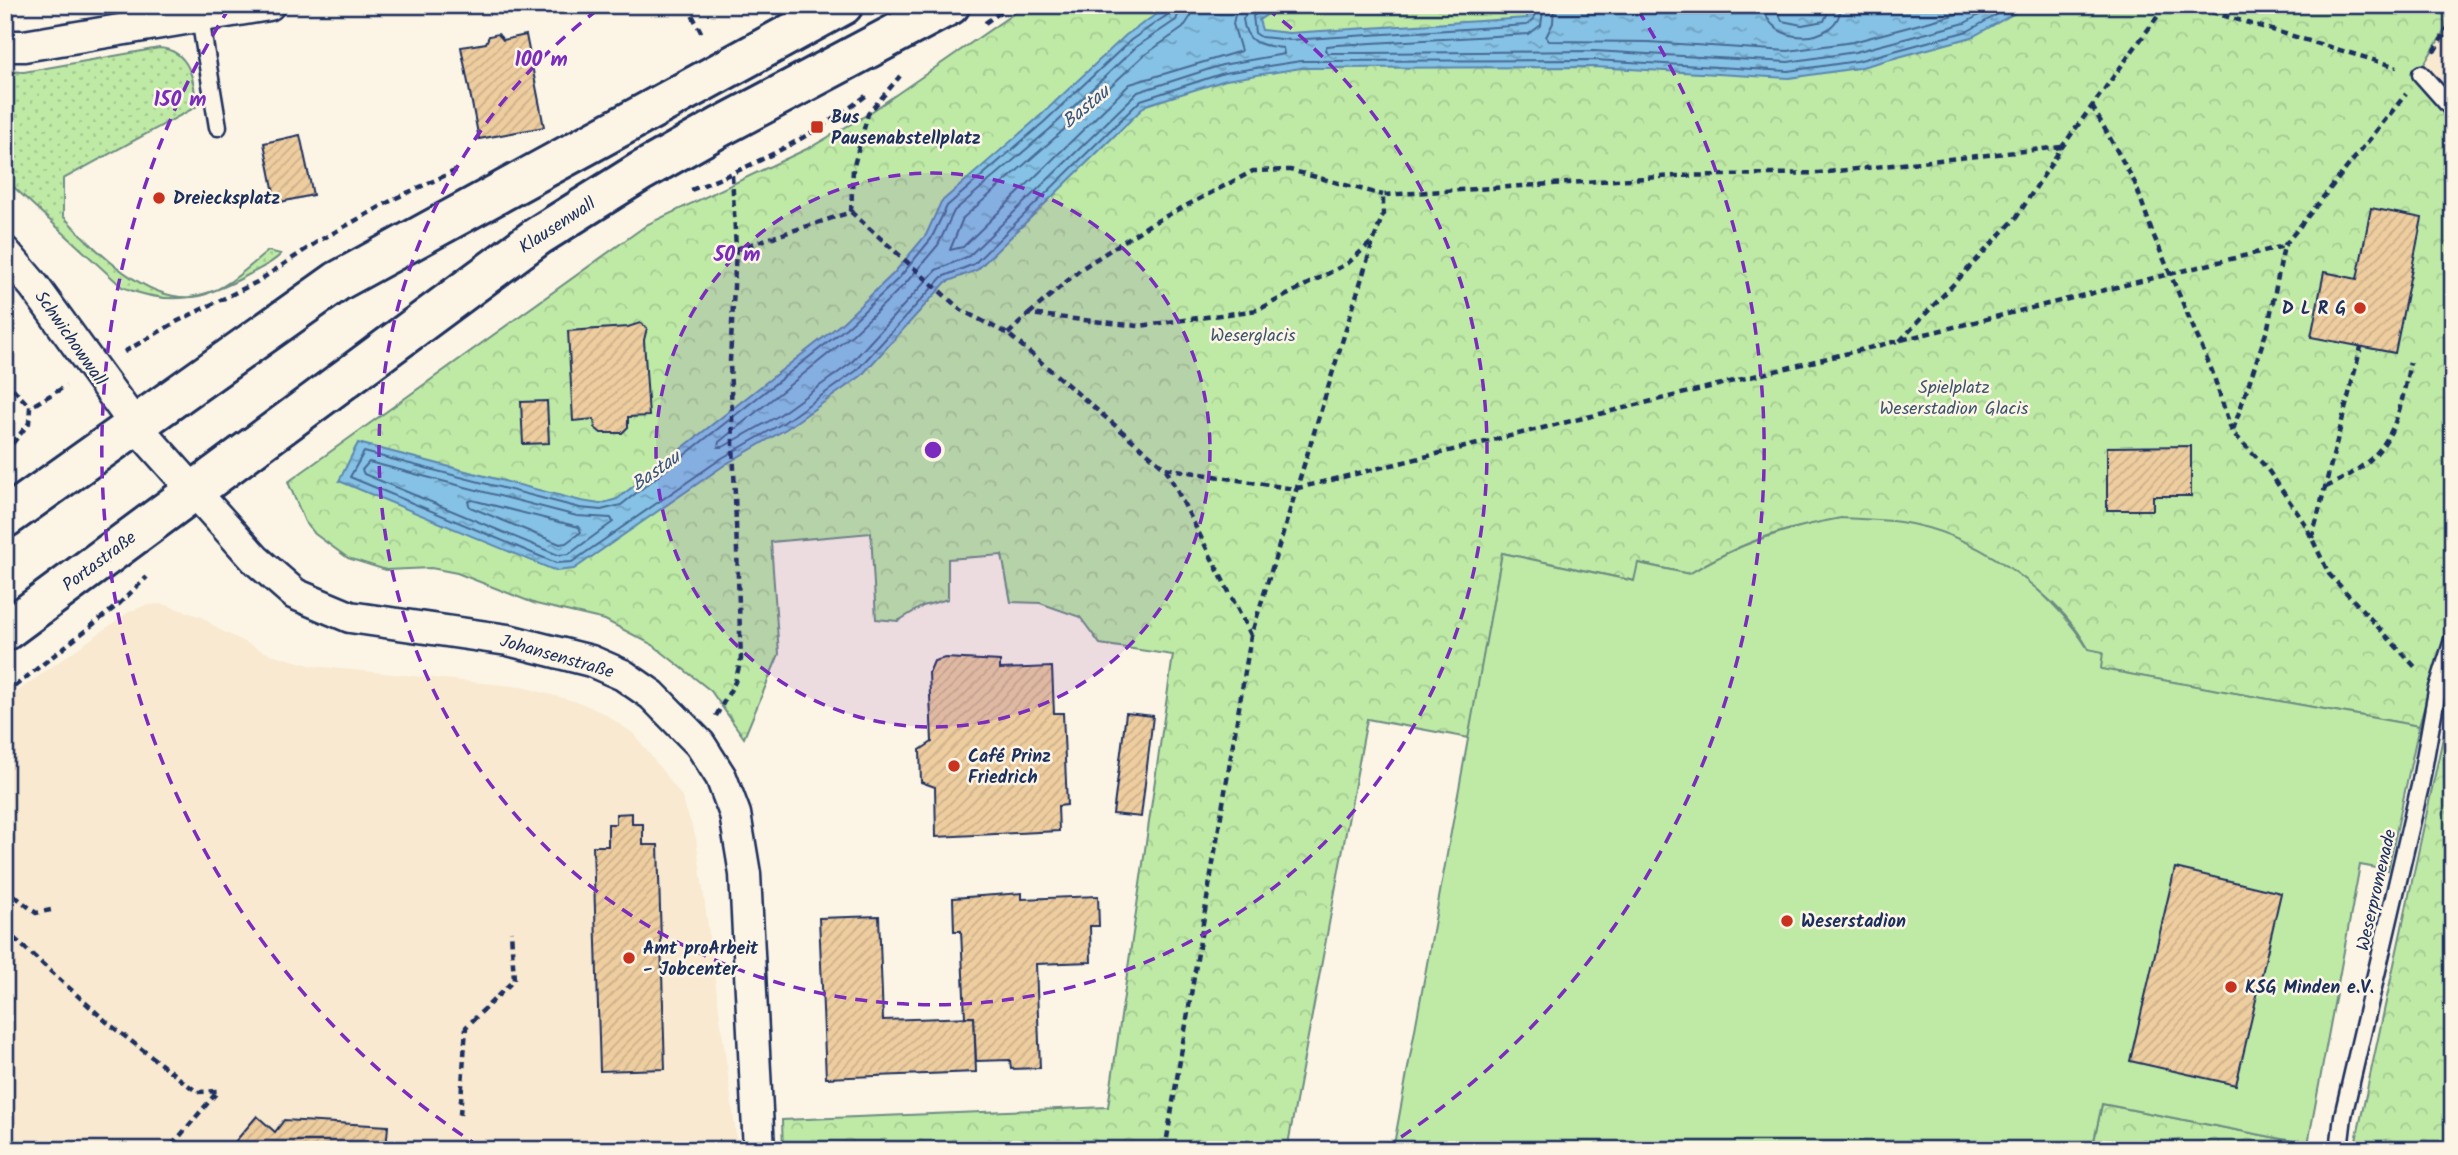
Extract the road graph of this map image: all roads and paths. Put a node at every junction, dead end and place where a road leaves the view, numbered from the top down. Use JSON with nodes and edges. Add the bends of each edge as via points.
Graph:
{"nodes":[{"id":1,"x":269,"y":5,"type":"edge"},
{"id":2,"x":687,"y":5,"type":"edge"},
{"id":3,"x":843,"y":5,"type":"edge"},
{"id":4,"x":1011,"y":5,"type":"edge"},
{"id":5,"x":2166,"y":5,"type":"edge"},
{"id":6,"x":2188,"y":5,"type":"edge"},
{"id":7,"x":964,"y":16,"type":"edge"},
{"id":8,"x":200,"y":18,"type":"junction"},
{"id":9,"x":2453,"y":19,"type":"edge"},
{"id":10,"x":703,"y":36,"type":"dead end"},
{"id":11,"x":5,"y":46,"type":"edge"},
{"id":12,"x":2421,"y":74,"type":"junction"},
{"id":13,"x":888,"y":79,"type":"dead end"},
{"id":14,"x":869,"y":94,"type":"dead end"},
{"id":15,"x":2092,"y":106,"type":"junction"},
{"id":16,"x":2453,"y":110,"type":"edge"},
{"id":17,"x":218,"y":127,"type":"dead end"},
{"id":18,"x":2062,"y":147,"type":"junction"},
{"id":19,"x":732,"y":174,"type":"junction"},
{"id":20,"x":685,"y":192,"type":"dead end"},
{"id":21,"x":1383,"y":195,"type":"junction"},
{"id":22,"x":851,"y":212,"type":"junction"},
{"id":23,"x":1374,"y":240,"type":"junction"},
{"id":24,"x":2284,"y":246,"type":"junction"},
{"id":25,"x":737,"y":249,"type":"junction"},
{"id":26,"x":5,"y":253,"type":"edge"},
{"id":27,"x":2172,"y":273,"type":"junction"},
{"id":28,"x":1030,"y":314,"type":"junction"},
{"id":29,"x":1008,"y":334,"type":"junction"},
{"id":30,"x":1900,"y":341,"type":"junction"},
{"id":31,"x":2361,"y":347,"type":"dead end"},
{"id":32,"x":2410,"y":362,"type":"dead end"},
{"id":33,"x":5,"y":380,"type":"edge"},
{"id":34,"x":30,"y":407,"type":"dead end"},
{"id":35,"x":135,"y":425,"type":"junction"},
{"id":36,"x":2232,"y":432,"type":"junction"},
{"id":37,"x":1165,"y":468,"type":"junction"},
{"id":38,"x":2325,"y":487,"type":"junction"},
{"id":39,"x":1294,"y":489,"type":"junction"},
{"id":40,"x":193,"y":491,"type":"junction"},
{"id":41,"x":5,"y":518,"type":"edge"},
{"id":42,"x":2312,"y":538,"type":"junction"},
{"id":43,"x":157,"y":568,"type":"dead end"},
{"id":44,"x":5,"y":631,"type":"edge"},
{"id":45,"x":1251,"y":636,"type":"junction"},
{"id":46,"x":2453,"y":640,"type":"edge"},
{"id":47,"x":2437,"y":691,"type":"junction"},
{"id":48,"x":5,"y":694,"type":"edge"},
{"id":49,"x":701,"y":744,"type":"junction"},
{"id":50,"x":5,"y":888,"type":"edge"},
{"id":51,"x":51,"y":909,"type":"dead end"},
{"id":52,"x":5,"y":930,"type":"edge"},
{"id":53,"x":510,"y":931,"type":"dead end"},
{"id":54,"x":460,"y":1115,"type":"dead end"},
{"id":55,"x":167,"y":1150,"type":"edge"},
{"id":56,"x":759,"y":1150,"type":"edge"},
{"id":57,"x":1165,"y":1150,"type":"edge"},
{"id":58,"x":2339,"y":1150,"type":"edge"}],
"edges":[{"from":1,"to":8,"type":"street"},
{"from":2,"to":10,"type":"path"},
{"from":3,"to":35,"type":"main road","via":[[338,281]]},
{"from":4,"to":7,"type":"path"},
{"from":5,"to":15,"type":"path"},
{"from":6,"to":12,"type":"path"},
{"from":7,"to":40,"type":"main road","name":"Klausenwall","via":[[720,127],[640,172],[538,236]]},
{"from":8,"to":11,"type":"street"},
{"from":8,"to":17,"type":"lane"},
{"from":9,"to":12,"type":"path"},
{"from":12,"to":16,"type":"lane"},
{"from":12,"to":24,"type":"path"},
{"from":13,"to":22,"type":"path","via":[[900,73],[868,114],[853,169]]},
{"from":14,"to":19,"type":"path","via":[[839,117]]},
{"from":15,"to":18,"type":"path"},
{"from":15,"to":27,"type":"path","via":[[2135,183]]},
{"from":18,"to":21,"type":"path","via":[[1818,173],[1676,176]]},
{"from":18,"to":30,"type":"path","via":[[2016,218]]},
{"from":19,"to":20,"type":"path"},
{"from":19,"to":25,"type":"path"},
{"from":21,"to":23,"type":"path","via":[[1383,214]]},
{"from":21,"to":28,"type":"path","via":[[1290,170],[1253,171],[1149,225],[1081,269]]},
{"from":22,"to":25,"type":"path"},
{"from":22,"to":29,"type":"path","via":[[961,310]]},
{"from":23,"to":28,"type":"path","via":[[1348,263],[1258,310],[1139,326]]},
{"from":23,"to":39,"type":"path"},
{"from":24,"to":27,"type":"path"},
{"from":24,"to":36,"type":"path","via":[[2268,327]]},
{"from":25,"to":49,"type":"path","via":[[730,361],[741,659],[735,682]]},
{"from":26,"to":35,"type":"street","name":"Schwichowwall","via":[[34,285]]},
{"from":27,"to":30,"type":"path"},
{"from":27,"to":36,"type":"path"},
{"from":28,"to":29,"type":"path"},
{"from":29,"to":37,"type":"path"},
{"from":30,"to":39,"type":"path"},
{"from":31,"to":38,"type":"path"},
{"from":32,"to":38,"type":"path","via":[[2402,405],[2388,441],[2372,461]]},
{"from":33,"to":34,"type":"path"},
{"from":35,"to":40,"type":"street","name":"Johansenstraße"},
{"from":35,"to":41,"type":"main road"},
{"from":36,"to":42,"type":"path","via":[[2266,467]]},
{"from":37,"to":39,"type":"path"},
{"from":37,"to":45,"type":"path"},
{"from":38,"to":42,"type":"path"},
{"from":39,"to":45,"type":"path"},
{"from":40,"to":44,"type":"main road","name":"Portastraße"},
{"from":40,"to":49,"type":"street","name":"Johansenstraße","via":[[275,578],[321,607],[350,617],[508,640],[591,662],[623,675],[652,695]]},
{"from":42,"to":47,"type":"path","via":[[2329,574]]},
{"from":43,"to":48,"type":"path"},
{"from":45,"to":57,"type":"path"},
{"from":46,"to":47,"type":"lane","name":"Weserpromenade"},
{"from":47,"to":58,"type":"lane","name":"Weserpromenade"},
{"from":49,"to":56,"type":"street","name":"Johansenstraße","via":[[721,777],[735,814],[745,874]]},
{"from":50,"to":51,"type":"path","via":[[36,913]]},
{"from":52,"to":55,"type":"path","via":[[109,1024],[197,1092],[218,1091]]},
{"from":53,"to":54,"type":"path","via":[[514,980],[466,1027]]}]}
